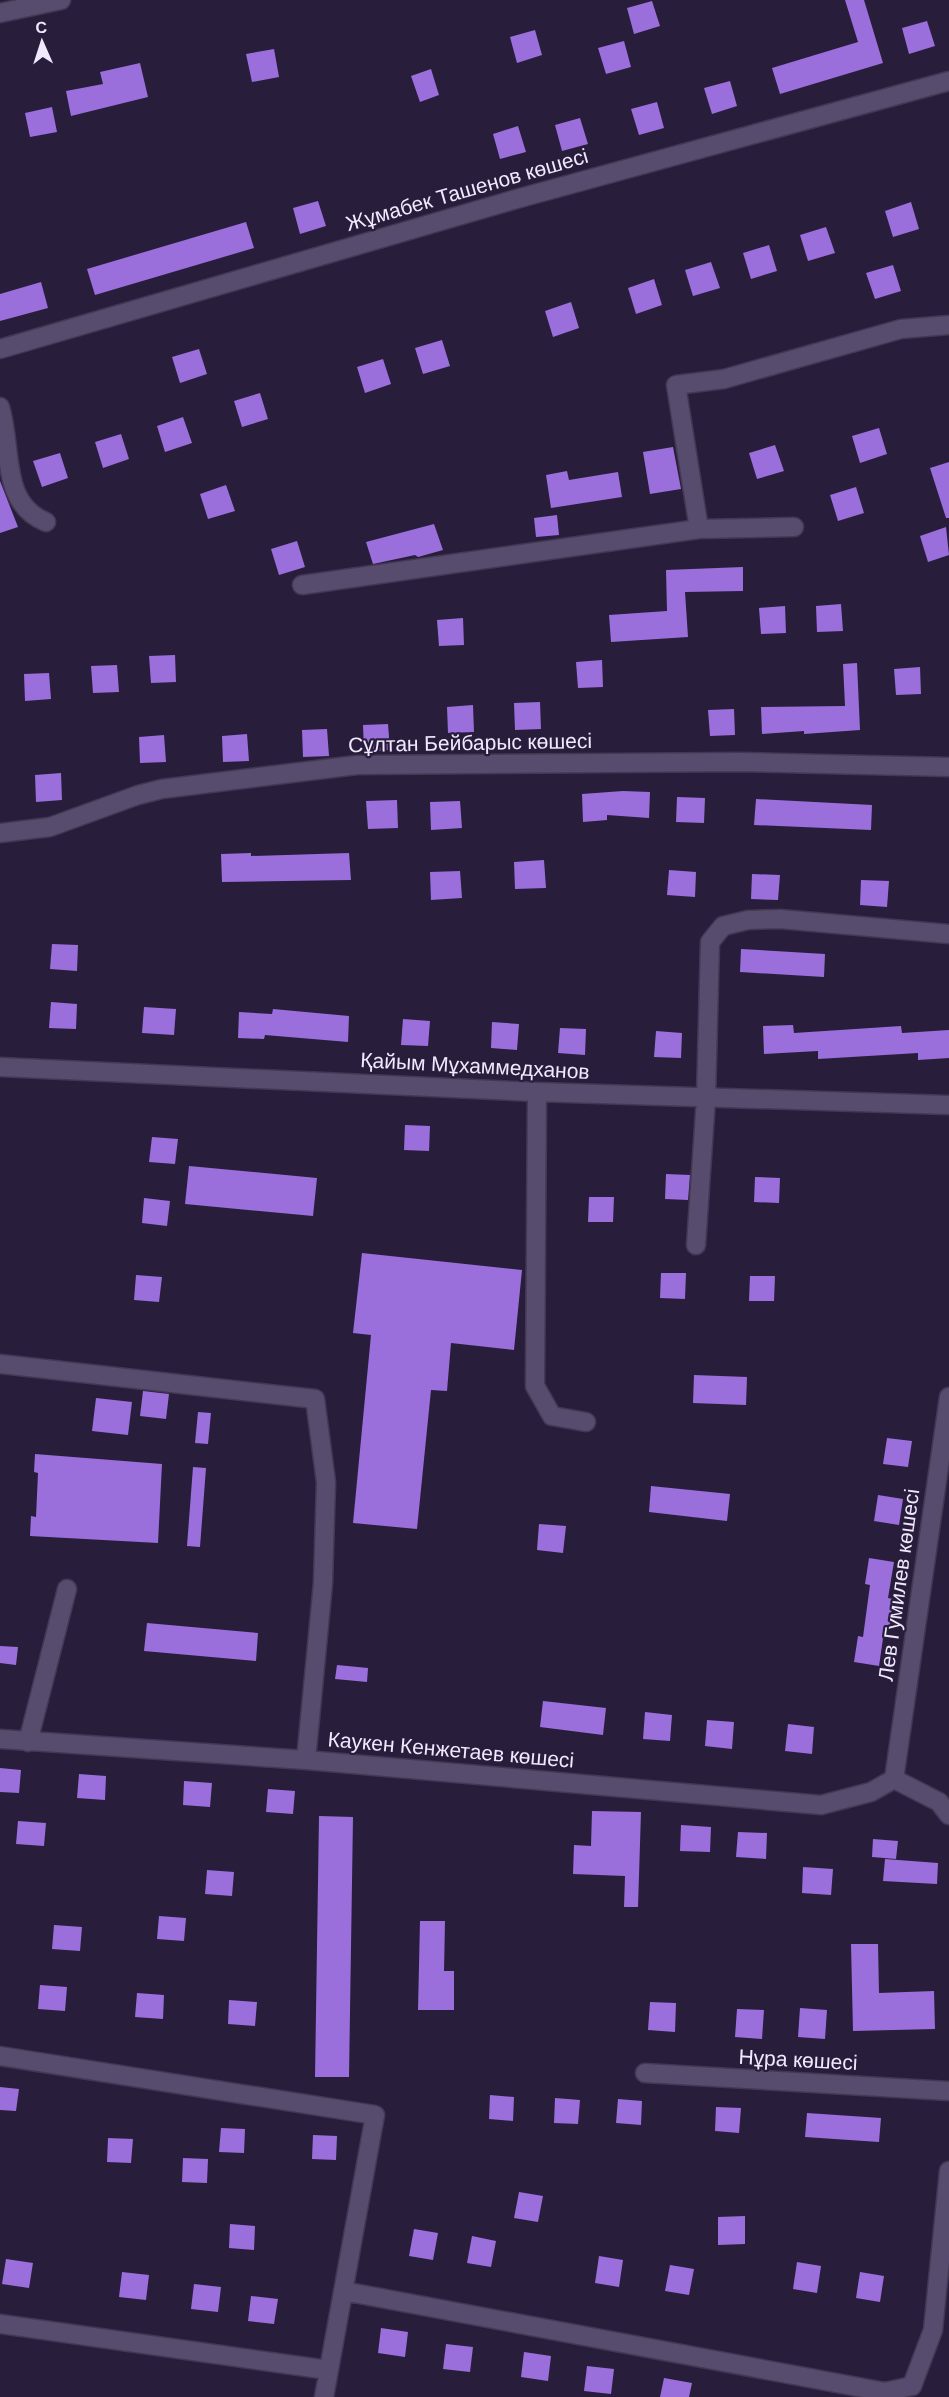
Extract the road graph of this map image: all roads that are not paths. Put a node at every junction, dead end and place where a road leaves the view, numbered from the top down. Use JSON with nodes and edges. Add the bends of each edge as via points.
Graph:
{"nodes":[{"id":1,"x":61,"y":0,"type":"edge"},
{"id":2,"x":0,"y":13,"type":"edge"},
{"id":3,"x":949,"y":81,"type":"edge"},
{"id":4,"x":949,"y":325,"type":"edge"},
{"id":5,"x":0,"y":349,"type":"edge"},
{"id":6,"x":0,"y":407,"type":"edge"},
{"id":7,"x":46,"y":522,"type":"dead end"},
{"id":8,"x":794,"y":527,"type":"dead end"},
{"id":9,"x":699,"y":529,"type":"junction"},
{"id":10,"x":302,"y":585,"type":"dead end"},
{"id":11,"x":949,"y":767,"type":"edge"},
{"id":12,"x":0,"y":833,"type":"edge"},
{"id":13,"x":949,"y":934,"type":"edge"},
{"id":14,"x":0,"y":1067,"type":"edge"},
{"id":15,"x":537,"y":1092,"type":"junction"},
{"id":16,"x":706,"y":1098,"type":"junction"},
{"id":17,"x":949,"y":1105,"type":"edge"},
{"id":18,"x":696,"y":1245,"type":"dead end"},
{"id":19,"x":0,"y":1364,"type":"edge"},
{"id":20,"x":949,"y":1397,"type":"edge"},
{"id":21,"x":586,"y":1422,"type":"dead end"},
{"id":22,"x":67,"y":1589,"type":"dead end"},
{"id":23,"x":0,"y":1739,"type":"edge"},
{"id":24,"x":28,"y":1742,"type":"junction"},
{"id":25,"x":306,"y":1760,"type":"junction"},
{"id":26,"x":894,"y":1779,"type":"junction"},
{"id":27,"x":949,"y":1815,"type":"edge"},
{"id":28,"x":0,"y":2056,"type":"edge"},
{"id":29,"x":645,"y":2073,"type":"dead end"},
{"id":30,"x":949,"y":2091,"type":"edge"},
{"id":31,"x":949,"y":2171,"type":"edge"},
{"id":32,"x":343,"y":2291,"type":"junction"},
{"id":33,"x":0,"y":2324,"type":"edge"},
{"id":34,"x":328,"y":2370,"type":"junction"},
{"id":35,"x":912,"y":2386,"type":"junction"},
{"id":36,"x":324,"y":2397,"type":"edge"},
{"id":37,"x":897,"y":2397,"type":"edge"}],
"edges":[{"from":1,"to":2,"type":"street"},
{"from":3,"to":5,"type":"street","name":"Жұмабек Ташенов көшесі","via":[[520,198]]},
{"from":4,"to":9,"type":"street","via":[[901,329],[724,379],[676,385]]},
{"from":6,"to":7,"type":"street","via":[[7,438],[8,483],[21,510]]},
{"from":8,"to":9,"type":"street"},
{"from":9,"to":10,"type":"street"},
{"from":11,"to":12,"type":"street","name":"Сұлтан Бейбарыс көшесі","via":[[742,762],[357,765],[162,789],[50,827]]},
{"from":13,"to":16,"type":"street","via":[[780,920],[748,920],[723,926],[710,942]]},
{"from":14,"to":15,"type":"street","name":"Қайым Мұхаммедханов"},
{"from":15,"to":16,"type":"street","name":"Қайым Мұхаммедханов"},
{"from":15,"to":21,"type":"street","via":[[535,1386],[552,1416]]},
{"from":16,"to":17,"type":"street","name":"Қайым Мұхаммедханов"},
{"from":16,"to":18,"type":"street"},
{"from":19,"to":25,"type":"street","via":[[315,1399],[326,1482],[323,1583]]},
{"from":20,"to":26,"type":"street","name":"Лев Гумилев көшесі"},
{"from":22,"to":24,"type":"street"},
{"from":23,"to":24,"type":"street","name":"Каукен Кенжетаев көшесі"},
{"from":24,"to":25,"type":"street","name":"Каукен Кенжетаев көшесі"},
{"from":25,"to":26,"type":"street","name":"Каукен Кенжетаев көшесі","via":[[821,1805],[871,1792]]},
{"from":26,"to":27,"type":"street","via":[[939,1802]]},
{"from":28,"to":32,"type":"street","via":[[375,2115]]},
{"from":29,"to":30,"type":"street","name":"Нұра көшесі"},
{"from":31,"to":35,"type":"street","via":[[933,2330]]},
{"from":32,"to":34,"type":"street"},
{"from":32,"to":35,"type":"street","via":[[885,2392]]},
{"from":33,"to":34,"type":"street"},
{"from":34,"to":36,"type":"street"},
{"from":35,"to":37,"type":"street"}]}
